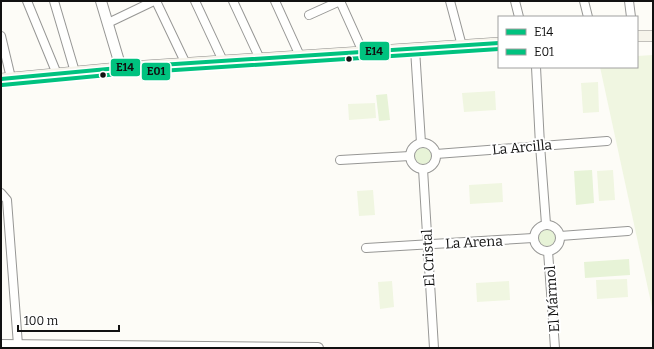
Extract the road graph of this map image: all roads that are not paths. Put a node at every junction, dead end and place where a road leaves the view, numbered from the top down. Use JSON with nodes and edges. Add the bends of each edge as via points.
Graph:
{"nodes":[{"id":1,"x":27,"y":1,"type":"edge"},
{"id":2,"x":54,"y":1,"type":"edge"},
{"id":3,"x":101,"y":1,"type":"edge"},
{"id":4,"x":155,"y":1,"type":"edge"},
{"id":5,"x":195,"y":1,"type":"edge"},
{"id":6,"x":233,"y":1,"type":"edge"},
{"id":7,"x":275,"y":1,"type":"edge"},
{"id":8,"x":340,"y":1,"type":"edge"},
{"id":9,"x":450,"y":1,"type":"edge"},
{"id":10,"x":515,"y":1,"type":"edge"},
{"id":11,"x":584,"y":1,"type":"edge"},
{"id":12,"x":629,"y":1,"type":"edge"},
{"id":13,"x":309,"y":15,"type":"dead end"},
{"id":14,"x":519,"y":16,"type":"edge"},
{"id":15,"x":588,"y":16,"type":"edge"},
{"id":16,"x":631,"y":16,"type":"edge"},
{"id":17,"x":108,"y":23,"type":"junction"},
{"id":18,"x":1,"y":36,"type":"edge"},
{"id":19,"x":638,"y":36,"type":"edge"},
{"id":20,"x":653,"y":36,"type":"edge"},
{"id":21,"x":498,"y":43,"type":"edge"},
{"id":22,"x":462,"y":46,"type":"junction"},
{"id":23,"x":415,"y":49,"type":"junction"},
{"id":24,"x":364,"y":52,"type":"junction"},
{"id":25,"x":300,"y":56,"type":"junction"},
{"id":26,"x":260,"y":59,"type":"junction"},
{"id":27,"x":223,"y":61,"type":"junction"},
{"id":28,"x":186,"y":64,"type":"junction"},
{"id":29,"x":121,"y":68,"type":"junction"},
{"id":30,"x":536,"y":68,"type":"edge"},
{"id":31,"x":75,"y":72,"type":"junction"},
{"id":32,"x":57,"y":74,"type":"junction"},
{"id":33,"x":6,"y":79,"type":"edge"},
{"id":34,"x":607,"y":141,"type":"dead end"},
{"id":35,"x":421,"y":143,"type":"junction"},
{"id":36,"x":540,"y":145,"type":"junction"},
{"id":37,"x":436,"y":154,"type":"junction"},
{"id":38,"x":410,"y":156,"type":"junction"},
{"id":39,"x":340,"y":160,"type":"dead end"},
{"id":40,"x":423,"y":169,"type":"junction"},
{"id":41,"x":1,"y":194,"type":"edge"},
{"id":42,"x":4,"y":203,"type":"edge"},
{"id":43,"x":546,"y":224,"type":"junction"},
{"id":44,"x":628,"y":232,"type":"dead end"},
{"id":45,"x":560,"y":236,"type":"junction"},
{"id":46,"x":533,"y":238,"type":"junction"},
{"id":47,"x":428,"y":245,"type":"junction"},
{"id":48,"x":366,"y":248,"type":"dead end"},
{"id":49,"x":548,"y":251,"type":"junction"},
{"id":50,"x":1,"y":345,"type":"edge"},
{"id":51,"x":18,"y":345,"type":"junction"},
{"id":52,"x":318,"y":348,"type":"edge"},
{"id":53,"x":434,"y":348,"type":"edge"},
{"id":54,"x":555,"y":348,"type":"edge"}],
"edges":[{"from":1,"to":32,"type":"street"},
{"from":2,"to":31,"type":"street"},
{"from":3,"to":17,"type":"street"},
{"from":4,"to":17,"type":"street"},
{"from":4,"to":28,"type":"street"},
{"from":5,"to":27,"type":"street"},
{"from":6,"to":26,"type":"street"},
{"from":7,"to":25,"type":"street"},
{"from":8,"to":13,"type":"street"},
{"from":8,"to":24,"type":"street"},
{"from":9,"to":22,"type":"street"},
{"from":10,"to":14,"type":"street"},
{"from":11,"to":15,"type":"street"},
{"from":12,"to":16,"type":"street"},
{"from":17,"to":29,"type":"street"},
{"from":18,"to":33,"type":"street"},
{"from":19,"to":20,"type":"main road"},
{"from":21,"to":22,"type":"main road"},
{"from":22,"to":23,"type":"main road"},
{"from":23,"to":24,"type":"main road"},
{"from":23,"to":35,"type":"street"},
{"from":24,"to":25,"type":"main road"},
{"from":25,"to":26,"type":"main road"},
{"from":26,"to":27,"type":"main road"},
{"from":27,"to":28,"type":"main road"},
{"from":28,"to":29,"type":"main road"},
{"from":29,"to":31,"type":"main road"},
{"from":30,"to":36,"type":"street"},
{"from":31,"to":32,"type":"main road"},
{"from":32,"to":33,"type":"main road"},
{"from":34,"to":36,"type":"street","name":"La Arcilla"},
{"from":35,"to":37,"type":"street","via":[[429,144]]},
{"from":35,"to":38,"type":"street","via":[[411,150]]},
{"from":36,"to":37,"type":"street","name":"La Arcilla"},
{"from":36,"to":43,"type":"street"},
{"from":37,"to":40,"type":"street","via":[[431,166]]},
{"from":38,"to":39,"type":"street"},
{"from":38,"to":40,"type":"street","via":[[412,163]]},
{"from":40,"to":47,"type":"street","name":"El Cristal"},
{"from":41,"to":42,"type":"street","via":[[5,197]]},
{"from":42,"to":51,"type":"street"},
{"from":43,"to":45,"type":"street","via":[[558,230]]},
{"from":43,"to":46,"type":"street","via":[[535,231]]},
{"from":44,"to":45,"type":"street"},
{"from":45,"to":49,"type":"street","via":[[556,247]]},
{"from":46,"to":47,"type":"street","name":"La Arena"},
{"from":46,"to":49,"type":"street","via":[[537,247]]},
{"from":47,"to":48,"type":"street","name":"La Arena"},
{"from":47,"to":53,"type":"street","name":"El Cristal"},
{"from":49,"to":54,"type":"street","name":"El Mármol"},
{"from":50,"to":51,"type":"street"},
{"from":51,"to":52,"type":"street"}]}
